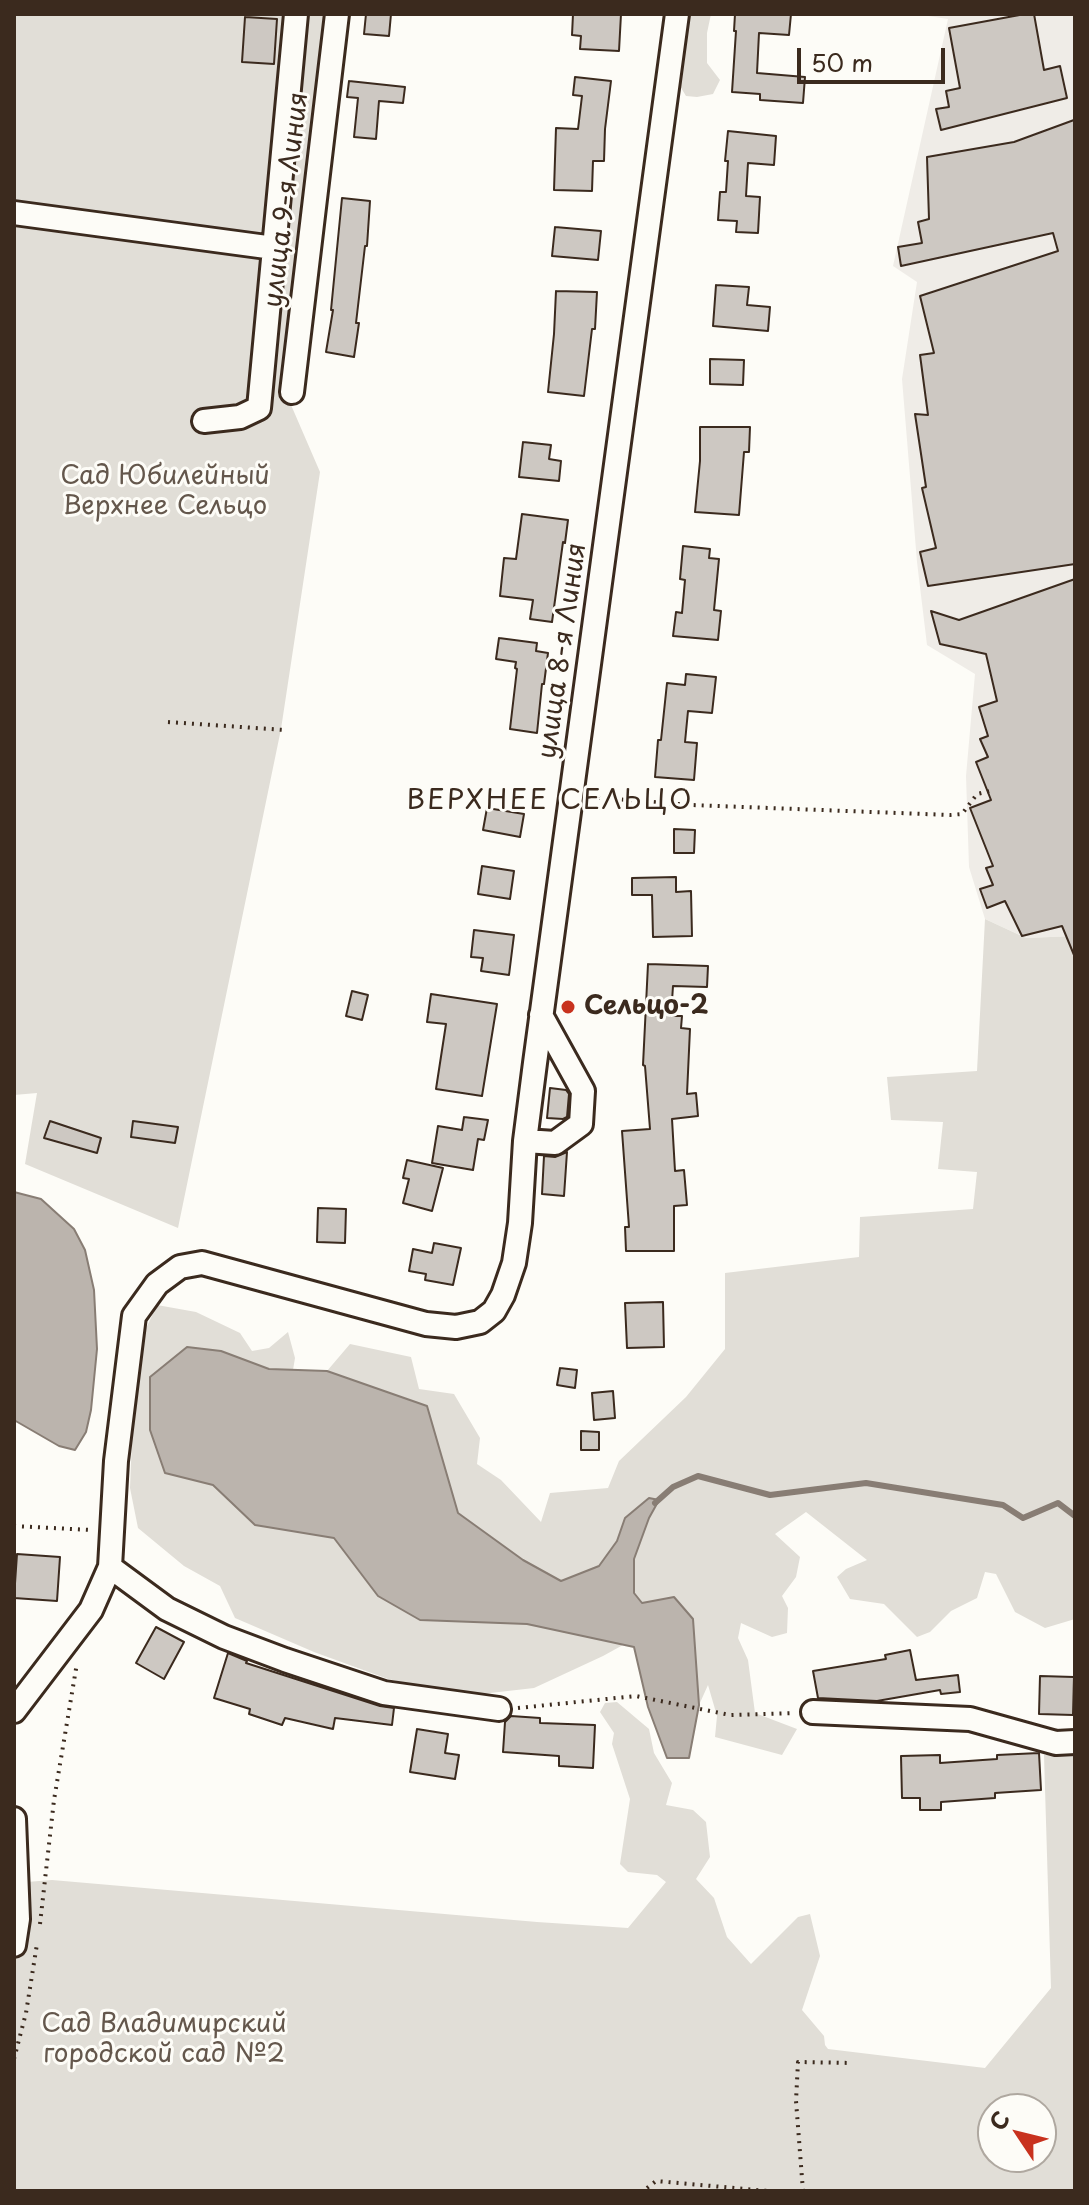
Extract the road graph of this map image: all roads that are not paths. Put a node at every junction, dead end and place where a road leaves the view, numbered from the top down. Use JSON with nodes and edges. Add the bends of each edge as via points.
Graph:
{"nodes":[{"id":1,"x":296,"y":14,"type":"edge"},
{"id":2,"x":337,"y":14,"type":"edge"},
{"id":3,"x":677,"y":14,"type":"edge"},
{"id":4,"x":14,"y":213,"type":"edge"},
{"id":5,"x":274,"y":248,"type":"junction"},
{"id":6,"x":292,"y":392,"type":"dead end"},
{"id":7,"x":204,"y":421,"type":"dead end"},
{"id":8,"x":541,"y":1015,"type":"junction"},
{"id":9,"x":525,"y":1141,"type":"junction"},
{"id":10,"x":110,"y":1567,"type":"junction"},
{"id":11,"x":499,"y":1709,"type":"road end"},
{"id":12,"x":14,"y":1711,"type":"edge"},
{"id":13,"x":813,"y":1712,"type":"road end"},
{"id":14,"x":1075,"y":1742,"type":"edge"},
{"id":15,"x":14,"y":1819,"type":"edge"},
{"id":16,"x":14,"y":1945,"type":"edge"}],
"edges":[{"from":1,"to":5,"type":"street"},
{"from":2,"to":6,"type":"street","name":"улица 9-я Линия"},
{"from":3,"to":8,"type":"street","name":"улица 8-я Линия"},
{"from":4,"to":5,"type":"street"},
{"from":5,"to":7,"type":"street","via":[[259,408],[240,417]]},
{"from":8,"to":9,"type":"street","name":"улица 8-я Линия"},
{"from":8,"to":9,"type":"street","via":[[583,1091],[581,1124],[555,1143]]},
{"from":9,"to":10,"type":"street","name":"улица 8-я Линия","via":[[514,1263],[494,1311],[480,1322],[456,1327],[426,1324],[202,1263],[180,1267],[157,1284],[134,1316],[116,1461]]},
{"from":10,"to":11,"type":"street","via":[[167,1609],[285,1660],[384,1693]]},
{"from":10,"to":12,"type":"street","via":[[91,1610]]},
{"from":13,"to":14,"type":"street","via":[[970,1719],[1056,1743]]},
{"from":15,"to":16,"type":"street"}]}
